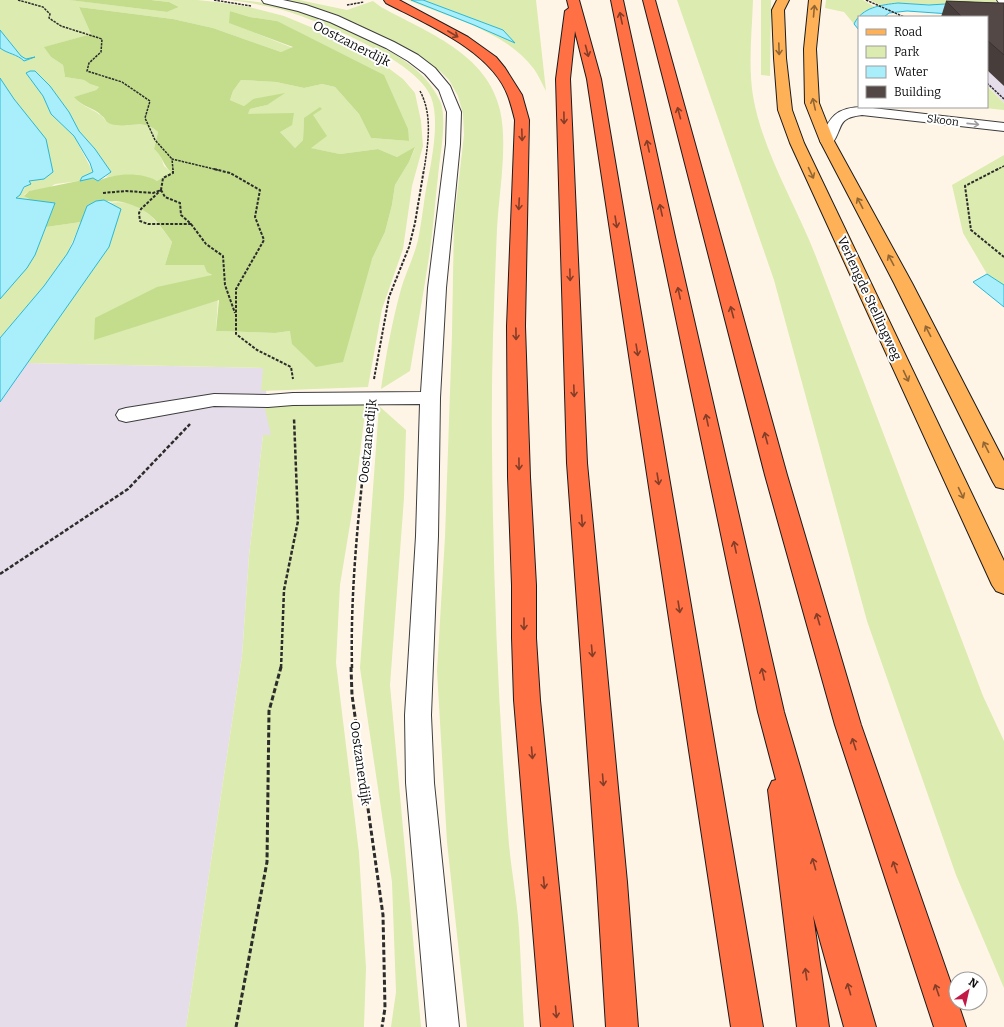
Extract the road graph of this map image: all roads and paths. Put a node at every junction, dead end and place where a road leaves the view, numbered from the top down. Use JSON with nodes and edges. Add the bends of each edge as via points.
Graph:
{"nodes":[{"id":1,"x":18,"y":0,"type":"edge"},
{"id":2,"x":214,"y":0,"type":"edge"},
{"id":3,"x":390,"y":0,"type":"edge"},
{"id":4,"x":573,"y":0,"type":"edge"},
{"id":5,"x":617,"y":0,"type":"edge"},
{"id":6,"x":649,"y":0,"type":"edge"},
{"id":7,"x":815,"y":0,"type":"edge"},
{"id":8,"x":866,"y":0,"type":"edge"},
{"id":9,"x":260,"y":3,"type":"edge"},
{"id":10,"x":779,"y":3,"type":"edge"},
{"id":11,"x":901,"y":16,"type":"edge"},
{"id":12,"x":674,"y":42,"type":"dead end"},
{"id":13,"x":988,"y":83,"type":"edge"},
{"id":14,"x":417,"y":86,"type":"dead end"},
{"id":15,"x":672,"y":88,"type":"junction"},
{"id":16,"x":1004,"y":99,"type":"edge"},
{"id":17,"x":1004,"y":127,"type":"edge"},
{"id":18,"x":827,"y":141,"type":"junction"},
{"id":19,"x":172,"y":159,"type":"junction"},
{"id":20,"x":1004,"y":166,"type":"edge"},
{"id":21,"x":161,"y":190,"type":"junction"},
{"id":22,"x":102,"y":193,"type":"dead end"},
{"id":23,"x":191,"y":224,"type":"junction"},
{"id":24,"x":1004,"y":257,"type":"edge"},
{"id":25,"x":236,"y":316,"type":"junction"},
{"id":26,"x":372,"y":398,"type":"junction"},
{"id":27,"x":430,"y":398,"type":"junction"},
{"id":28,"x":293,"y":399,"type":"junction"},
{"id":29,"x":214,"y":400,"type":"junction"},
{"id":30,"x":126,"y":415,"type":"dead end"},
{"id":31,"x":1004,"y":482,"type":"edge"},
{"id":32,"x":0,"y":574,"type":"edge"},
{"id":33,"x":1004,"y":585,"type":"edge"},
{"id":34,"x":772,"y":712,"type":"junction"},
{"id":35,"x":236,"y":1027,"type":"edge"},
{"id":36,"x":382,"y":1027,"type":"edge"},
{"id":37,"x":444,"y":1027,"type":"edge"},
{"id":38,"x":557,"y":1027,"type":"edge"},
{"id":39,"x":622,"y":1027,"type":"edge"},
{"id":40,"x":747,"y":1027,"type":"edge"},
{"id":41,"x":813,"y":1027,"type":"edge"},
{"id":42,"x":860,"y":1027,"type":"edge"},
{"id":43,"x":950,"y":1027,"type":"edge"}],
"edges":[{"from":1,"to":19,"type":"path","via":[[43,7],[50,14],[49,18],[61,26],[102,39],[101,52],[89,63],[87,71],[122,82],[150,102],[145,118],[151,134],[163,152]]},
{"from":2,"to":9,"type":"path"},
{"from":3,"to":38,"type":"highway","one_way":true,"via":[[464,40],[491,60],[515,94],[522,120],[516,333],[524,638],[527,700]]},
{"from":4,"to":39,"type":"highway","one_way":true,"via":[[563,79],[577,463]]},
{"from":4,"to":40,"type":"highway","one_way":true,"via":[[594,79]]},
{"from":34,"to":5,"type":"highway","one_way":true},
{"from":6,"to":15,"type":"highway"},
{"from":18,"to":7,"type":"main road","one_way":true,"via":[[812,103],[810,49]]},
{"from":8,"to":11,"type":"path"},
{"from":9,"to":27,"type":"street","name":"Oostzanerdijk","via":[[302,8],[334,19],[404,52],[430,71],[445,89],[451,102],[455,122],[437,288]]},
{"from":10,"to":33,"type":"main road","name":"Verlengde Stellingweg","one_way":true,"via":[[780,58],[785,110],[797,143]]},
{"from":12,"to":15,"type":"highway"},
{"from":13,"to":16,"type":"path"},
{"from":14,"to":26,"type":"path","name":"Oostzanerdijk","via":[[428,110],[428,143],[409,247],[389,297]]},
{"from":43,"to":15,"type":"highway","one_way":true,"via":[[848,725],[774,468]]},
{"from":18,"to":17,"type":"street","name":"Skoon","one_way":true,"via":[[834,120],[840,114],[862,111]]},
{"from":31,"to":18,"type":"main road","one_way":true,"via":[[903,283]]},
{"from":19,"to":21,"type":"path","via":[[172,173],[163,178]]},
{"from":19,"to":25,"type":"path","via":[[230,173],[260,190],[256,217],[264,240],[236,289]]},
{"from":20,"to":24,"type":"path","via":[[965,186],[971,230]]},
{"from":21,"to":22,"type":"path","via":[[153,193],[126,190]]},
{"from":21,"to":23,"type":"path","via":[[165,197],[180,203],[182,218]]},
{"from":21,"to":23,"type":"path","via":[[141,209],[140,221],[148,224]]},
{"from":23,"to":25,"type":"path","via":[[206,244],[223,256],[226,292]]},
{"from":25,"to":28,"type":"path","via":[[236,334],[257,350],[291,367]]},
{"from":26,"to":27,"type":"street"},
{"from":26,"to":28,"type":"street"},
{"from":26,"to":36,"type":"path","name":"Oostzanerdijk","via":[[356,541],[351,640],[352,696],[383,915],[385,1008]]},
{"from":27,"to":37,"type":"street","name":"Oostzanerdijk","via":[[427,536],[418,715],[420,783]]},
{"from":28,"to":29,"type":"street"},
{"from":28,"to":35,"type":"path","via":[[298,521],[284,590],[281,670],[269,711],[267,862]]},
{"from":29,"to":30,"type":"street"},
{"from":29,"to":32,"type":"path","via":[[128,490]]},
{"from":41,"to":34,"type":"highway","one_way":true},
{"from":42,"to":34,"type":"highway","one_way":true}]}
